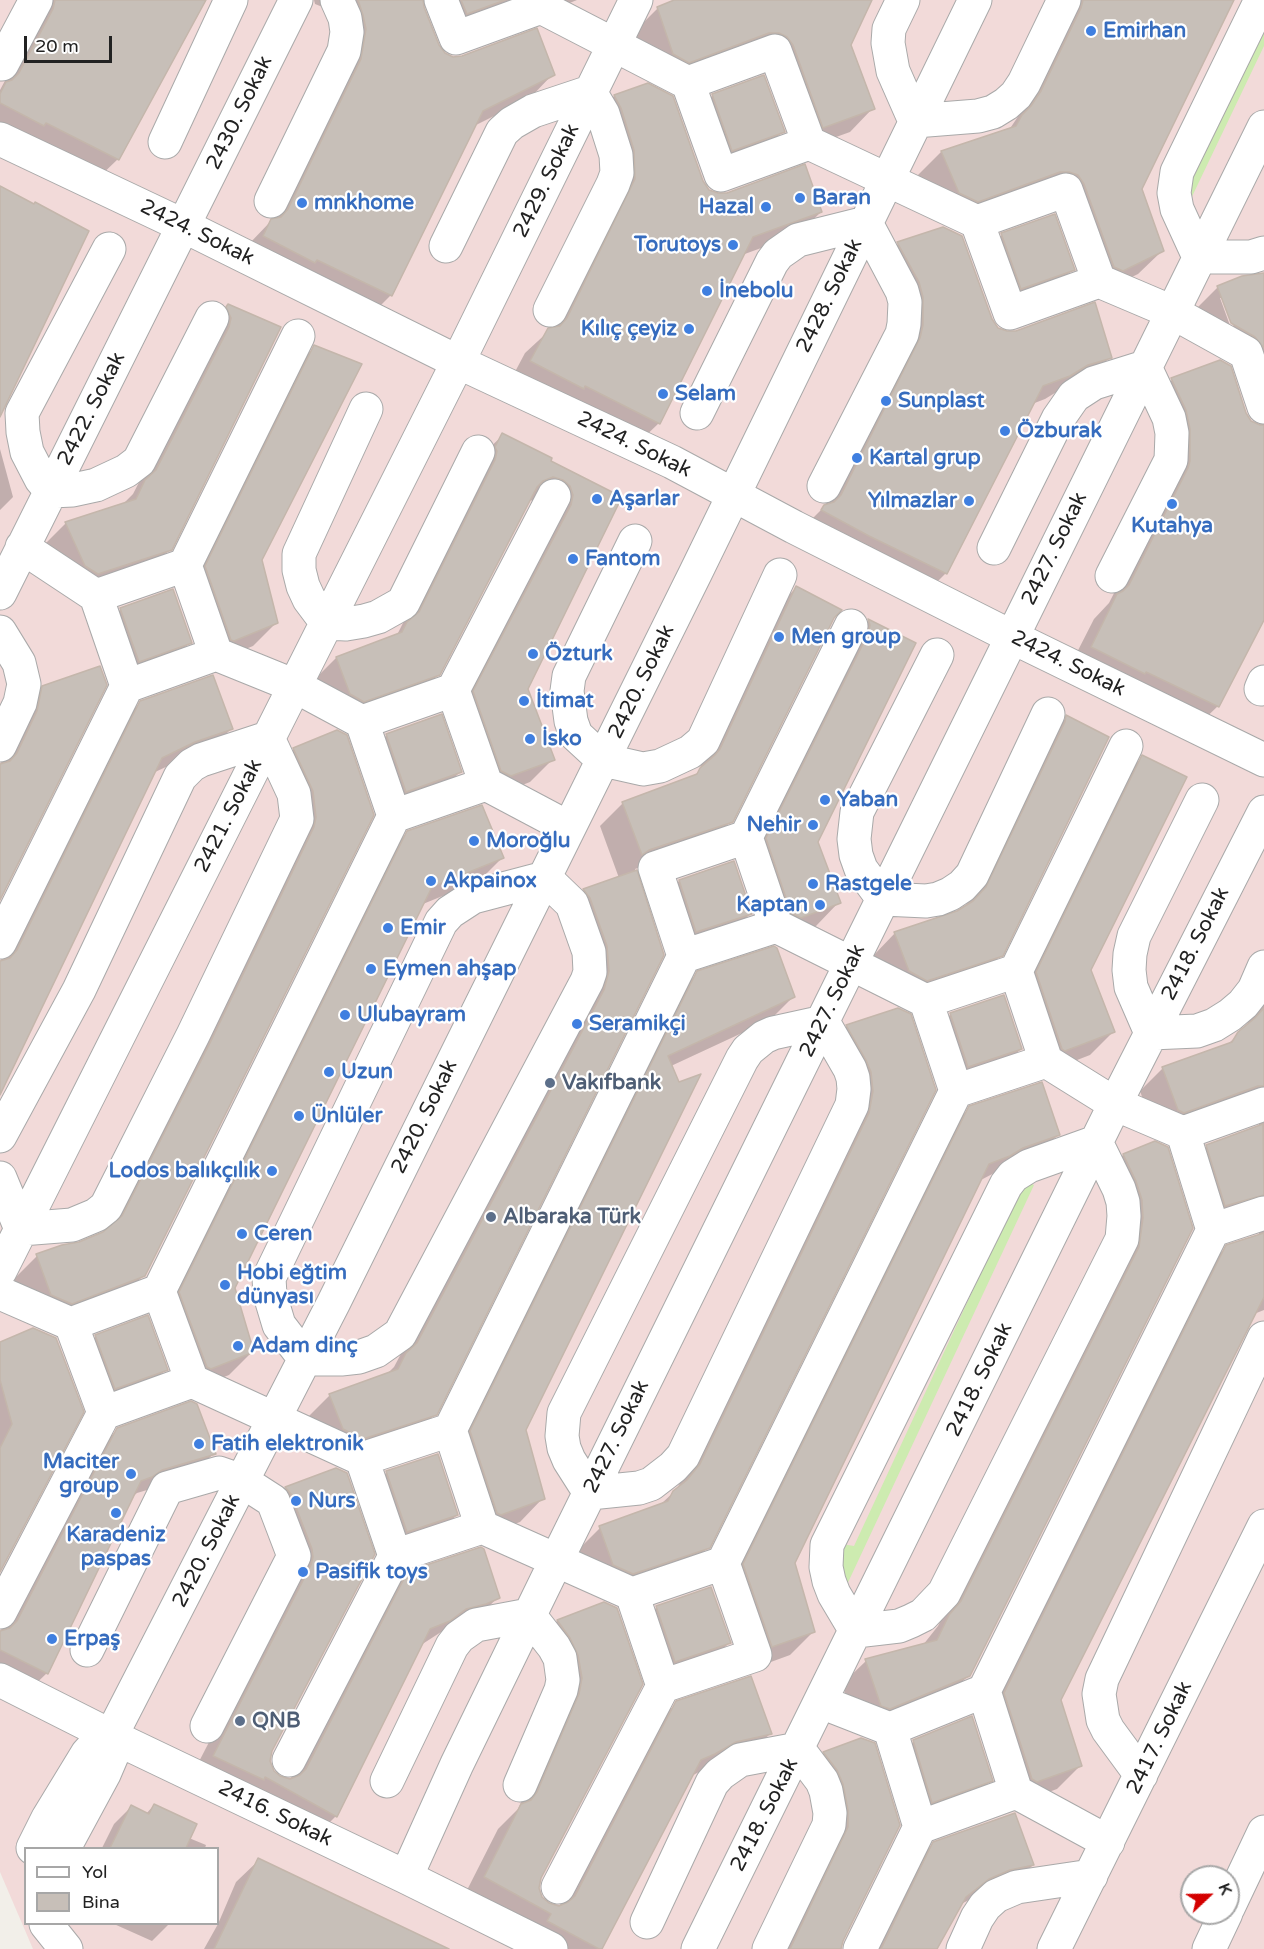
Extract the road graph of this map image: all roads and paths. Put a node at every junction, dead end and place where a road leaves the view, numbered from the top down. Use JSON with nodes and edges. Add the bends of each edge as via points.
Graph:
{"nodes":[{"id":1,"x":36,"y":0,"type":"edge"},
{"id":2,"x":231,"y":0,"type":"edge"},
{"id":3,"x":296,"y":0,"type":"edge"},
{"id":4,"x":337,"y":0,"type":"edge"},
{"id":5,"x":441,"y":0,"type":"edge"},
{"id":6,"x":636,"y":0,"type":"edge"},
{"id":7,"x":903,"y":0,"type":"edge"},
{"id":8,"x":975,"y":0,"type":"edge"},
{"id":9,"x":1064,"y":0,"type":"edge"},
{"id":10,"x":1261,"y":0,"type":"edge"},
{"id":11,"x":539,"y":3,"type":"edge"},
{"id":12,"x":614,"y":44,"type":"junction"},
{"id":13,"x":2,"y":64,"type":"dead end"},
{"id":14,"x":688,"y":83,"type":"junction"},
{"id":15,"x":590,"y":92,"type":"junction"},
{"id":16,"x":915,"y":121,"type":"junction"},
{"id":17,"x":1264,"y":127,"type":"edge"},
{"id":18,"x":0,"y":139,"type":"edge"},
{"id":19,"x":165,"y":142,"type":"dead end"},
{"id":20,"x":809,"y":143,"type":"junction"},
{"id":21,"x":887,"y":180,"type":"junction"},
{"id":22,"x":272,"y":201,"type":"dead end"},
{"id":23,"x":977,"y":222,"type":"junction"},
{"id":24,"x":866,"y":223,"type":"junction"},
{"id":25,"x":184,"y":226,"type":"junction"},
{"id":26,"x":446,"y":246,"type":"dead end"},
{"id":27,"x":109,"y":249,"type":"dead end"},
{"id":28,"x":1264,"y":253,"type":"edge"},
{"id":29,"x":1199,"y":257,"type":"junction"},
{"id":30,"x":1099,"y":281,"type":"junction"},
{"id":31,"x":550,"y":310,"type":"dead end"},
{"id":32,"x":1172,"y":312,"type":"junction"},
{"id":33,"x":212,"y":318,"type":"dead end"},
{"id":34,"x":298,"y":336,"type":"dead end"},
{"id":35,"x":1255,"y":350,"type":"edge"},
{"id":36,"x":458,"y":362,"type":"junction"},
{"id":37,"x":1145,"y":367,"type":"junction"},
{"id":38,"x":1264,"y":407,"type":"edge"},
{"id":39,"x":366,"y":409,"type":"dead end"},
{"id":40,"x":698,"y":413,"type":"dead end"},
{"id":41,"x":478,"y":452,"type":"dead end"},
{"id":42,"x":824,"y":486,"type":"dead end"},
{"id":43,"x":51,"y":491,"type":"junction"},
{"id":44,"x":733,"y":495,"type":"junction"},
{"id":45,"x":554,"y":496,"type":"dead end"},
{"id":46,"x":635,"y":541,"type":"dead end"},
{"id":47,"x":994,"y":548,"type":"dead end"},
{"id":48,"x":185,"y":565,"type":"junction"},
{"id":49,"x":9,"y":566,"type":"edge"},
{"id":50,"x":780,"y":575,"type":"dead end"},
{"id":51,"x":1112,"y":576,"type":"dead end"},
{"id":52,"x":96,"y":596,"type":"junction"},
{"id":53,"x":327,"y":623,"type":"junction"},
{"id":54,"x":851,"y":626,"type":"dead end"},
{"id":55,"x":0,"y":632,"type":"edge"},
{"id":56,"x":1012,"y":637,"type":"junction"},
{"id":57,"x":216,"y":654,"type":"junction"},
{"id":58,"x":937,"y":655,"type":"dead end"},
{"id":59,"x":127,"y":686,"type":"junction"},
{"id":60,"x":295,"y":686,"type":"junction"},
{"id":61,"x":453,"y":690,"type":"junction"},
{"id":62,"x":1048,"y":714,"type":"dead end"},
{"id":63,"x":362,"y":722,"type":"junction"},
{"id":64,"x":268,"y":738,"type":"junction"},
{"id":65,"x":0,"y":745,"type":"edge"},
{"id":66,"x":1126,"y":746,"type":"dead end"},
{"id":67,"x":603,"y":760,"type":"junction"},
{"id":68,"x":1264,"y":760,"type":"edge"},
{"id":69,"x":486,"y":784,"type":"junction"},
{"id":70,"x":1202,"y":800,"type":"dead end"},
{"id":71,"x":1264,"y":812,"type":"edge"},
{"id":72,"x":394,"y":816,"type":"junction"},
{"id":73,"x":569,"y":828,"type":"junction"},
{"id":74,"x":746,"y":837,"type":"junction"},
{"id":75,"x":545,"y":878,"type":"junction"},
{"id":76,"x":884,"y":899,"type":"junction"},
{"id":77,"x":776,"y":926,"type":"junction"},
{"id":78,"x":0,"y":942,"type":"edge"},
{"id":79,"x":684,"y":956,"type":"junction"},
{"id":80,"x":851,"y":964,"type":"junction"},
{"id":81,"x":1264,"y":967,"type":"edge"},
{"id":82,"x":1016,"y":971,"type":"junction"},
{"id":83,"x":926,"y":1001,"type":"junction"},
{"id":84,"x":823,"y":1022,"type":"junction"},
{"id":85,"x":1151,"y":1033,"type":"junction"},
{"id":86,"x":1046,"y":1061,"type":"junction"},
{"id":87,"x":956,"y":1091,"type":"junction"},
{"id":88,"x":1115,"y":1104,"type":"junction"},
{"id":89,"x":1264,"y":1104,"type":"edge"},
{"id":90,"x":1184,"y":1133,"type":"junction"},
{"id":91,"x":0,"y":1136,"type":"edge"},
{"id":92,"x":1096,"y":1142,"type":"junction"},
{"id":93,"x":0,"y":1178,"type":"edge"},
{"id":94,"x":1264,"y":1213,"type":"edge"},
{"id":95,"x":21,"y":1229,"type":"junction"},
{"id":96,"x":1213,"y":1230,"type":"junction"},
{"id":97,"x":0,"y":1271,"type":"edge"},
{"id":98,"x":159,"y":1291,"type":"junction"},
{"id":99,"x":0,"y":1293,"type":"edge"},
{"id":100,"x":71,"y":1324,"type":"junction"},
{"id":101,"x":1264,"y":1338,"type":"edge"},
{"id":102,"x":305,"y":1359,"type":"junction"},
{"id":103,"x":192,"y":1381,"type":"junction"},
{"id":104,"x":104,"y":1413,"type":"junction"},
{"id":105,"x":275,"y":1417,"type":"junction"},
{"id":106,"x":450,"y":1430,"type":"junction"},
{"id":107,"x":362,"y":1459,"type":"junction"},
{"id":108,"x":242,"y":1481,"type":"junction"},
{"id":109,"x":590,"y":1493,"type":"junction"},
{"id":110,"x":1264,"y":1526,"type":"edge"},
{"id":111,"x":482,"y":1527,"type":"junction"},
{"id":112,"x":395,"y":1556,"type":"junction"},
{"id":113,"x":556,"y":1561,"type":"junction"},
{"id":114,"x":723,"y":1563,"type":"junction"},
{"id":115,"x":632,"y":1594,"type":"junction"},
{"id":116,"x":0,"y":1612,"type":"edge"},
{"id":117,"x":529,"y":1615,"type":"junction"},
{"id":118,"x":856,"y":1631,"type":"junction"},
{"id":119,"x":87,"y":1650,"type":"dead end"},
{"id":120,"x":0,"y":1680,"type":"edge"},
{"id":121,"x":663,"y":1686,"type":"junction"},
{"id":122,"x":984,"y":1691,"type":"junction"},
{"id":123,"x":821,"y":1702,"type":"junction"},
{"id":124,"x":207,"y":1726,"type":"dead end"},
{"id":125,"x":890,"y":1729,"type":"junction"},
{"id":126,"x":111,"y":1736,"type":"junction"},
{"id":127,"x":798,"y":1749,"type":"junction"},
{"id":128,"x":289,"y":1760,"type":"dead end"},
{"id":129,"x":1141,"y":1775,"type":"junction"},
{"id":130,"x":387,"y":1781,"type":"dead end"},
{"id":131,"x":519,"y":1785,"type":"dead end"},
{"id":132,"x":1016,"y":1792,"type":"junction"},
{"id":133,"x":920,"y":1827,"type":"junction"},
{"id":134,"x":1264,"y":1832,"type":"edge"},
{"id":135,"x":1108,"y":1842,"type":"junction"},
{"id":136,"x":34,"y":1847,"type":"edge"},
{"id":137,"x":65,"y":1847,"type":"edge"},
{"id":138,"x":1091,"y":1876,"type":"junction"},
{"id":139,"x":406,"y":1877,"type":"junction"},
{"id":140,"x":1240,"y":1883,"type":"edge"},
{"id":141,"x":558,"y":1887,"type":"dead end"},
{"id":142,"x":647,"y":1922,"type":"dead end"},
{"id":143,"x":48,"y":1925,"type":"edge"},
{"id":144,"x":61,"y":1925,"type":"edge"},
{"id":145,"x":1220,"y":1925,"type":"edge"},
{"id":146,"x":68,"y":1949,"type":"edge"},
{"id":147,"x":550,"y":1949,"type":"edge"},
{"id":148,"x":698,"y":1949,"type":"edge"},
{"id":149,"x":769,"y":1949,"type":"edge"},
{"id":150,"x":860,"y":1949,"type":"edge"},
{"id":151,"x":963,"y":1949,"type":"edge"},
{"id":152,"x":1054,"y":1949,"type":"edge"},
{"id":153,"x":1209,"y":1949,"type":"edge"}],
"edges":[{"from":1,"to":13,"type":"street"},
{"from":2,"to":19,"type":"street"},
{"from":3,"to":25,"type":"street","name":"2430. Sokak"},
{"from":4,"to":22,"type":"street","via":[[347,32],[344,51]]},
{"from":5,"to":11,"type":"street","via":[[456,38]]},
{"from":6,"to":12,"type":"street","name":"2429. Sokak"},
{"from":7,"to":16,"type":"street","via":[[889,29],[888,43],[893,71]]},
{"from":8,"to":16,"type":"street","name":"2428. Sokak"},
{"from":9,"to":16,"type":"street","via":[[1024,83],[1006,104],[978,116]]},
{"from":10,"to":29,"type":"street","via":[[1174,182],[1175,201]]},
{"from":11,"to":12,"type":"street"},
{"from":12,"to":14,"type":"street"},
{"from":12,"to":15,"type":"street","name":"2429. Sokak"},
{"from":14,"to":20,"type":"street","via":[[775,51]]},
{"from":14,"to":20,"type":"street","via":[[721,175]]},
{"from":15,"to":26,"type":"street","via":[[533,111],[502,132]]},
{"from":15,"to":31,"type":"street","via":[[603,114],[616,155],[617,173]]},
{"from":15,"to":36,"type":"street","name":"2429. Sokak"},
{"from":16,"to":21,"type":"street","name":"2428. Sokak"},
{"from":17,"to":29,"type":"street","name":"2427. Sokak"},
{"from":18,"to":25,"type":"street","name":"2424. Sokak"},
{"from":20,"to":21,"type":"street"},
{"from":21,"to":23,"type":"street"},
{"from":21,"to":24,"type":"street","name":"2428. Sokak"},
{"from":23,"to":30,"type":"street","via":[[1010,313]]},
{"from":23,"to":30,"type":"street","via":[[1066,190]]},
{"from":24,"to":40,"type":"street","via":[[798,240],[778,254]]},
{"from":24,"to":42,"type":"street","via":[[902,291],[904,324]]},
{"from":24,"to":44,"type":"street","name":"2428. Sokak"},
{"from":25,"to":36,"type":"street","name":"2424. Sokak"},
{"from":25,"to":43,"type":"street","name":"2422. Sokak"},
{"from":27,"to":43,"type":"street","via":[[22,413],[27,452]]},
{"from":28,"to":29,"type":"street","via":[[1251,257]]},
{"from":29,"to":32,"type":"street","name":"2427. Sokak"},
{"from":30,"to":32,"type":"street"},
{"from":32,"to":35,"type":"street"},
{"from":32,"to":37,"type":"street","name":"2427. Sokak"},
{"from":33,"to":43,"type":"street","via":[[139,461],[96,485]]},
{"from":34,"to":48,"type":"street"},
{"from":35,"to":38,"type":"street"},
{"from":36,"to":44,"type":"street","name":"2424. Sokak","via":[[672,462]]},
{"from":36,"to":53,"type":"street","name":"2421. Sokak"},
{"from":37,"to":47,"type":"street","via":[[1094,383],[1074,396],[1058,419]]},
{"from":37,"to":51,"type":"street","via":[[1169,418],[1170,460]]},
{"from":37,"to":56,"type":"street","name":"2427. Sokak"},
{"from":39,"to":53,"type":"street","via":[[299,554],[303,586]]},
{"from":41,"to":53,"type":"street","via":[[403,603],[364,621]]},
{"from":43,"to":49,"type":"street","name":"2422. Sokak"},
{"from":44,"to":56,"type":"street","name":"2424. Sokak"},
{"from":44,"to":67,"type":"street","name":"2420. Sokak"},
{"from":45,"to":61,"type":"street"},
{"from":46,"to":67,"type":"street","via":[[569,676],[567,691],[576,735]]},
{"from":48,"to":52,"type":"street"},
{"from":48,"to":57,"type":"street"},
{"from":49,"to":52,"type":"street"},
{"from":50,"to":67,"type":"street","via":[[702,741],[677,760],[660,766],[643,769]]},
{"from":52,"to":59,"type":"street"},
{"from":53,"to":60,"type":"street","name":"2421. Sokak"},
{"from":54,"to":74,"type":"street"},
{"from":55,"to":65,"type":"street","via":[[19,663],[24,684],[20,703]]},
{"from":56,"to":68,"type":"street","name":"2424. Sokak"},
{"from":56,"to":76,"type":"street","name":"2427. Sokak"},
{"from":57,"to":59,"type":"street"},
{"from":57,"to":60,"type":"street"},
{"from":58,"to":76,"type":"street","via":[[857,812],[856,855],[861,870]]},
{"from":59,"to":78,"type":"street"},
{"from":60,"to":63,"type":"street"},
{"from":60,"to":64,"type":"street","name":"2421. Sokak"},
{"from":61,"to":63,"type":"street"},
{"from":61,"to":69,"type":"street"},
{"from":62,"to":76,"type":"street","via":[[972,875],[962,886],[938,899]]},
{"from":63,"to":72,"type":"street"},
{"from":64,"to":91,"type":"street","via":[[201,760],[180,777],[79,990]]},
{"from":64,"to":95,"type":"street","name":"2421. Sokak"},
{"from":64,"to":95,"type":"street","via":[[292,787],[297,819],[193,1035],[106,1207],[72,1225]]},
{"from":66,"to":82,"type":"street"},
{"from":67,"to":73,"type":"street","name":"2420. Sokak"},
{"from":69,"to":72,"type":"street"},
{"from":69,"to":73,"type":"street"},
{"from":70,"to":85,"type":"street","via":[[1134,936],[1130,954],[1131,987]]},
{"from":71,"to":85,"type":"street","name":"2418. Sokak"},
{"from":72,"to":98,"type":"street"},
{"from":73,"to":75,"type":"street","name":"2420. Sokak"},
{"from":74,"to":77,"type":"street"},
{"from":74,"to":79,"type":"street","via":[[655,868]]},
{"from":75,"to":102,"type":"street","name":"2420. Sokak"},
{"from":75,"to":102,"type":"street","via":[[473,897],[441,922],[269,1278],[279,1325]]},
{"from":75,"to":102,"type":"street","via":[[572,904],[589,952],[587,981],[400,1334],[376,1351],[359,1357]]},
{"from":76,"to":80,"type":"street","name":"2427. Sokak"},
{"from":77,"to":79,"type":"street"},
{"from":77,"to":80,"type":"street"},
{"from":79,"to":106,"type":"street"},
{"from":80,"to":83,"type":"street"},
{"from":80,"to":84,"type":"street","name":"2427. Sokak"},
{"from":81,"to":85,"type":"street","via":[[1243,1004],[1214,1025],[1197,1031]]},
{"from":82,"to":83,"type":"street"},
{"from":82,"to":86,"type":"street"},
{"from":83,"to":87,"type":"street"},
{"from":84,"to":109,"type":"street","name":"2427. Sokak"},
{"from":84,"to":109,"type":"street","via":[[764,1037],[742,1059],[564,1413],[564,1448]]},
{"from":84,"to":109,"type":"street","via":[[850,1069],[852,1105],[683,1456],[651,1484]]},
{"from":85,"to":88,"type":"street","name":"2418. Sokak"},
{"from":86,"to":87,"type":"street"},
{"from":86,"to":88,"type":"street"},
{"from":87,"to":114,"type":"street"},
{"from":88,"to":90,"type":"street"},
{"from":88,"to":92,"type":"street","name":"2418. Sokak"},
{"from":89,"to":90,"type":"street"},
{"from":90,"to":96,"type":"street"},
{"from":92,"to":118,"type":"street","name":"2418. Sokak"},
{"from":92,"to":118,"type":"street","via":[[1029,1166],[1006,1185],[827,1545],[829,1581]]},
{"from":92,"to":118,"type":"street","via":[[1123,1202],[1122,1239],[944,1593],[935,1605],[911,1621]]},
{"from":93,"to":95,"type":"street"},
{"from":94,"to":96,"type":"street"},
{"from":95,"to":97,"type":"street","name":"2421. Sokak"},
{"from":96,"to":122,"type":"street"},
{"from":98,"to":100,"type":"street"},
{"from":98,"to":103,"type":"street"},
{"from":99,"to":100,"type":"street"},
{"from":100,"to":104,"type":"street"},
{"from":101,"to":129,"type":"street","via":[[1102,1679],[1099,1694],[1103,1720]]},
{"from":102,"to":105,"type":"street","name":"2420. Sokak"},
{"from":103,"to":104,"type":"street"},
{"from":103,"to":105,"type":"street"},
{"from":104,"to":116,"type":"street"},
{"from":105,"to":107,"type":"street"},
{"from":105,"to":108,"type":"street","name":"2420. Sokak"},
{"from":106,"to":107,"type":"street"},
{"from":106,"to":111,"type":"street"},
{"from":107,"to":112,"type":"street"},
{"from":108,"to":119,"type":"street","via":[[219,1473],[167,1488]]},
{"from":108,"to":124,"type":"street","via":[[273,1501],[294,1556]]},
{"from":108,"to":126,"type":"street","name":"2420. Sokak"},
{"from":109,"to":113,"type":"street","name":"2427. Sokak"},
{"from":110,"to":129,"type":"street","name":"2417. Sokak"},
{"from":111,"to":112,"type":"street"},
{"from":111,"to":113,"type":"street"},
{"from":112,"to":128,"type":"street"},
{"from":113,"to":115,"type":"street"},
{"from":113,"to":117,"type":"street","name":"2427. Sokak"},
{"from":114,"to":115,"type":"street"},
{"from":114,"to":121,"type":"street","via":[[755,1655]]},
{"from":115,"to":121,"type":"street"},
{"from":117,"to":130,"type":"street","via":[[476,1625],[459,1637]]},
{"from":117,"to":131,"type":"street","via":[[560,1658],[563,1680]]},
{"from":117,"to":139,"type":"street","name":"2427. Sokak"},
{"from":118,"to":123,"type":"street","name":"2418. Sokak"},
{"from":120,"to":126,"type":"street","name":"2416. Sokak"},
{"from":121,"to":141,"type":"street"},
{"from":122,"to":125,"type":"street"},
{"from":122,"to":132,"type":"street"},
{"from":123,"to":125,"type":"street"},
{"from":123,"to":127,"type":"street","name":"2418. Sokak"},
{"from":125,"to":133,"type":"street"},
{"from":126,"to":136,"type":"street","via":[[87,1754]]},
{"from":126,"to":137,"type":"street","via":[[113,1753]]},
{"from":126,"to":139,"type":"street","name":"2416. Sokak"},
{"from":127,"to":142,"type":"street","via":[[740,1760],[712,1783]]},
{"from":127,"to":148,"type":"street","name":"2418. Sokak"},
{"from":127,"to":149,"type":"street","via":[[822,1781],[831,1813],[829,1825]]},
{"from":129,"to":135,"type":"street","name":"2417. Sokak"},
{"from":132,"to":133,"type":"street"},
{"from":132,"to":135,"type":"street"},
{"from":133,"to":150,"type":"street"},
{"from":134,"to":140,"type":"street"},
{"from":135,"to":138,"type":"street","name":"2417. Sokak"},
{"from":138,"to":151,"type":"street","via":[[1017,1887],[996,1896],[977,1918]]},
{"from":138,"to":152,"type":"street","name":"2417. Sokak"},
{"from":139,"to":147,"type":"street","name":"2416. Sokak"},
{"from":143,"to":146,"type":"street"},
{"from":144,"to":146,"type":"street"},
{"from":145,"to":153,"type":"street"}]}
